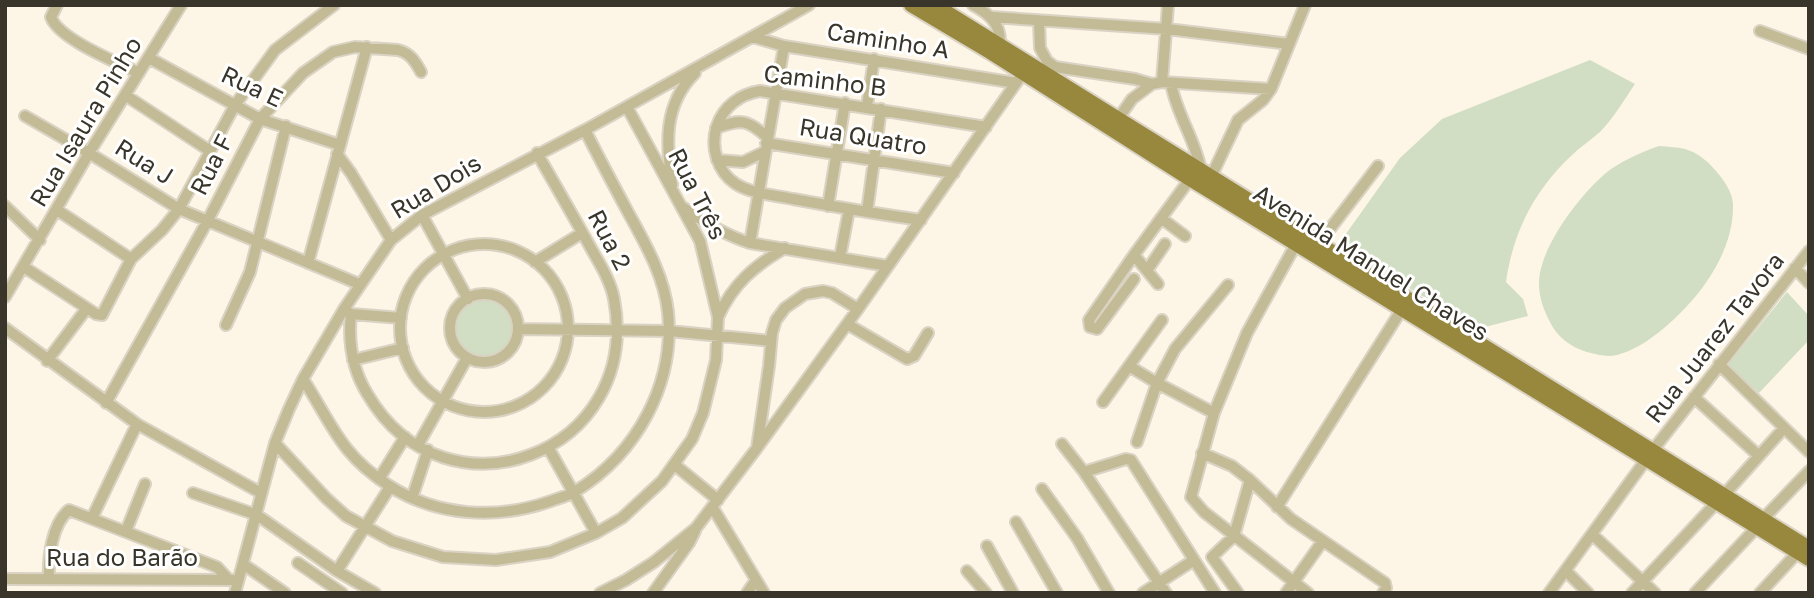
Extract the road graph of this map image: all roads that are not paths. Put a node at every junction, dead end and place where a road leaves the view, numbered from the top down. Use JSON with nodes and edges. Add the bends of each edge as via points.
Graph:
{"nodes":[{"id":1,"x":57,"y":5,"type":"edge"},
{"id":2,"x":181,"y":5,"type":"edge"},
{"id":3,"x":809,"y":5,"type":"edge"},
{"id":4,"x":911,"y":5,"type":"edge"},
{"id":5,"x":974,"y":5,"type":"edge"},
{"id":6,"x":1168,"y":5,"type":"edge"},
{"id":7,"x":1305,"y":5,"type":"edge"},
{"id":8,"x":328,"y":7,"type":"edge"},
{"id":9,"x":939,"y":10,"type":"edge"},
{"id":10,"x":992,"y":17,"type":"junction"},
{"id":11,"x":1039,"y":21,"type":"junction"},
{"id":12,"x":1167,"y":29,"type":"junction"},
{"id":13,"x":1760,"y":31,"type":"dead end"},
{"id":14,"x":754,"y":37,"type":"junction"},
{"id":15,"x":1289,"y":44,"type":"junction"},
{"id":16,"x":784,"y":46,"type":"junction"},
{"id":17,"x":368,"y":47,"type":"junction"},
{"id":18,"x":994,"y":48,"type":"junction"},
{"id":19,"x":1809,"y":49,"type":"edge"},
{"id":20,"x":149,"y":58,"type":"junction"},
{"id":21,"x":874,"y":58,"type":"junction"},
{"id":22,"x":706,"y":63,"type":"junction"},
{"id":23,"x":421,"y":72,"type":"dead end"},
{"id":24,"x":139,"y":73,"type":"junction"},
{"id":25,"x":1020,"y":78,"type":"junction"},
{"id":26,"x":1162,"y":83,"type":"junction"},
{"id":27,"x":1271,"y":89,"type":"junction"},
{"id":28,"x":774,"y":91,"type":"junction"},
{"id":29,"x":125,"y":96,"type":"junction"},
{"id":30,"x":845,"y":103,"type":"junction"},
{"id":31,"x":235,"y":105,"type":"junction"},
{"id":32,"x":867,"y":106,"type":"junction"},
{"id":33,"x":626,"y":107,"type":"junction"},
{"id":34,"x":881,"y":109,"type":"junction"},
{"id":35,"x":25,"y":116,"type":"dead end"},
{"id":36,"x":260,"y":119,"type":"junction"},
{"id":37,"x":1118,"y":119,"type":"junction"},
{"id":38,"x":286,"y":126,"type":"junction"},
{"id":39,"x":986,"y":127,"type":"junction"},
{"id":40,"x":716,"y":128,"type":"junction"},
{"id":41,"x":584,"y":130,"type":"junction"},
{"id":42,"x":766,"y":144,"type":"junction"},
{"id":43,"x":338,"y":149,"type":"junction"},
{"id":44,"x":210,"y":151,"type":"junction"},
{"id":45,"x":89,"y":153,"type":"junction"},
{"id":46,"x":537,"y":153,"type":"junction"},
{"id":47,"x":836,"y":153,"type":"junction"},
{"id":48,"x":717,"y":160,"type":"junction"},
{"id":49,"x":874,"y":160,"type":"junction"},
{"id":50,"x":1378,"y":166,"type":"dead end"},
{"id":51,"x":954,"y":173,"type":"junction"},
{"id":52,"x":1201,"y":176,"type":"junction"},
{"id":53,"x":673,"y":192,"type":"junction"},
{"id":54,"x":758,"y":192,"type":"junction"},
{"id":55,"x":5,"y":206,"type":"edge"},
{"id":56,"x":681,"y":206,"type":"junction"},
{"id":57,"x":828,"y":206,"type":"junction"},
{"id":58,"x":179,"y":209,"type":"junction"},
{"id":59,"x":57,"y":210,"type":"junction"},
{"id":60,"x":849,"y":210,"type":"junction"},
{"id":61,"x":867,"y":212,"type":"junction"},
{"id":62,"x":422,"y":215,"type":"junction"},
{"id":63,"x":1161,"y":218,"type":"junction"},
{"id":64,"x":208,"y":220,"type":"junction"},
{"id":65,"x":921,"y":220,"type":"junction"},
{"id":66,"x":582,"y":233,"type":"junction"},
{"id":67,"x":1185,"y":236,"type":"dead end"},
{"id":68,"x":40,"y":240,"type":"junction"},
{"id":69,"x":391,"y":240,"type":"junction"},
{"id":70,"x":258,"y":241,"type":"junction"},
{"id":71,"x":1320,"y":242,"type":"junction"},
{"id":72,"x":750,"y":243,"type":"junction"},
{"id":73,"x":1165,"y":244,"type":"dead end"},
{"id":74,"x":1296,"y":244,"type":"junction"},
{"id":75,"x":785,"y":248,"type":"junction"},
{"id":76,"x":1809,"y":251,"type":"edge"},
{"id":77,"x":443,"y":255,"type":"junction"},
{"id":78,"x":1133,"y":255,"type":"junction"},
{"id":79,"x":840,"y":257,"type":"junction"},
{"id":80,"x":131,"y":259,"type":"junction"},
{"id":81,"x":535,"y":262,"type":"junction"},
{"id":82,"x":308,"y":263,"type":"junction"},
{"id":83,"x":1801,"y":265,"type":"edge"},
{"id":84,"x":888,"y":266,"type":"junction"},
{"id":85,"x":24,"y":267,"type":"junction"},
{"id":86,"x":1148,"y":269,"type":"junction"},
{"id":87,"x":1134,"y":279,"type":"dead end"},
{"id":88,"x":1809,"y":283,"type":"edge"},
{"id":89,"x":359,"y":284,"type":"junction"},
{"id":90,"x":1158,"y":284,"type":"dead end"},
{"id":91,"x":1228,"y":285,"type":"dead end"},
{"id":92,"x":5,"y":297,"type":"edge"},
{"id":93,"x":468,"y":299,"type":"junction"},
{"id":94,"x":87,"y":308,"type":"junction"},
{"id":95,"x":858,"y":309,"type":"junction"},
{"id":96,"x":1402,"y":309,"type":"junction"},
{"id":97,"x":348,"y":312,"type":"junction"},
{"id":98,"x":718,"y":317,"type":"junction"},
{"id":99,"x":401,"y":318,"type":"junction"},
{"id":100,"x":1162,"y":320,"type":"dead end"},
{"id":101,"x":847,"y":324,"type":"junction"},
{"id":102,"x":226,"y":326,"type":"dead end"},
{"id":103,"x":5,"y":328,"type":"edge"},
{"id":104,"x":518,"y":329,"type":"junction"},
{"id":105,"x":568,"y":330,"type":"junction"},
{"id":106,"x":669,"y":331,"type":"junction"},
{"id":107,"x":615,"y":332,"type":"junction"},
{"id":108,"x":928,"y":333,"type":"dead end"},
{"id":109,"x":719,"y":336,"type":"junction"},
{"id":110,"x":771,"y":341,"type":"junction"},
{"id":111,"x":403,"y":348,"type":"junction"},
{"id":112,"x":467,"y":358,"type":"junction"},
{"id":113,"x":354,"y":360,"type":"junction"},
{"id":114,"x":47,"y":361,"type":"junction"},
{"id":115,"x":1718,"y":364,"type":"junction"},
{"id":116,"x":1129,"y":366,"type":"junction"},
{"id":117,"x":303,"y":379,"type":"junction"},
{"id":118,"x":1157,"y":383,"type":"junction"},
{"id":119,"x":1694,"y":397,"type":"junction"},
{"id":120,"x":443,"y":401,"type":"junction"},
{"id":121,"x":1103,"y":402,"type":"dead end"},
{"id":122,"x":106,"y":403,"type":"junction"},
{"id":123,"x":1214,"y":413,"type":"junction"},
{"id":124,"x":137,"y":424,"type":"junction"},
{"id":125,"x":1784,"y":429,"type":"junction"},
{"id":126,"x":405,"y":437,"type":"junction"},
{"id":127,"x":1138,"y":442,"type":"dead end"},
{"id":128,"x":275,"y":443,"type":"junction"},
{"id":129,"x":1062,"y":444,"type":"dead end"},
{"id":130,"x":548,"y":447,"type":"junction"},
{"id":131,"x":423,"y":448,"type":"junction"},
{"id":132,"x":757,"y":448,"type":"junction"},
{"id":133,"x":1202,"y":453,"type":"junction"},
{"id":134,"x":1809,"y":453,"type":"edge"},
{"id":135,"x":1650,"y":455,"type":"junction"},
{"id":136,"x":1759,"y":456,"type":"junction"},
{"id":137,"x":675,"y":464,"type":"junction"},
{"id":138,"x":1809,"y":471,"type":"edge"},
{"id":139,"x":1084,"y":472,"type":"junction"},
{"id":140,"x":379,"y":480,"type":"junction"},
{"id":141,"x":1250,"y":480,"type":"junction"},
{"id":142,"x":145,"y":484,"type":"dead end"},
{"id":143,"x":390,"y":487,"type":"junction"},
{"id":144,"x":1042,"y":489,"type":"dead end"},
{"id":145,"x":574,"y":492,"type":"junction"},
{"id":146,"x":261,"y":493,"type":"junction"},
{"id":147,"x":193,"y":494,"type":"dead end"},
{"id":148,"x":412,"y":498,"type":"junction"},
{"id":149,"x":1720,"y":498,"type":"junction"},
{"id":150,"x":716,"y":504,"type":"junction"},
{"id":151,"x":1277,"y":507,"type":"junction"},
{"id":152,"x":257,"y":515,"type":"junction"},
{"id":153,"x":92,"y":518,"type":"junction"},
{"id":154,"x":1016,"y":522,"type":"dead end"},
{"id":155,"x":1760,"y":523,"type":"junction"},
{"id":156,"x":365,"y":528,"type":"junction"},
{"id":157,"x":696,"y":528,"type":"junction"},
{"id":158,"x":126,"y":531,"type":"junction"},
{"id":159,"x":596,"y":533,"type":"junction"},
{"id":160,"x":1594,"y":535,"type":"junction"},
{"id":161,"x":1234,"y":536,"type":"junction"},
{"id":162,"x":1322,"y":542,"type":"junction"},
{"id":163,"x":987,"y":546,"type":"dead end"},
{"id":164,"x":1805,"y":548,"type":"edge"},
{"id":165,"x":1194,"y":560,"type":"junction"},
{"id":166,"x":298,"y":563,"type":"dead end"},
{"id":167,"x":243,"y":564,"type":"junction"},
{"id":168,"x":337,"y":571,"type":"junction"},
{"id":169,"x":967,"y":571,"type":"dead end"},
{"id":170,"x":1566,"y":572,"type":"junction"},
{"id":171,"x":49,"y":578,"type":"junction"},
{"id":172,"x":5,"y":579,"type":"edge"},
{"id":173,"x":234,"y":580,"type":"junction"},
{"id":174,"x":756,"y":580,"type":"junction"},
{"id":175,"x":1294,"y":581,"type":"junction"},
{"id":176,"x":1643,"y":581,"type":"junction"},
{"id":177,"x":1162,"y":588,"type":"edge"},
{"id":178,"x":1385,"y":589,"type":"edge"},
{"id":179,"x":235,"y":593,"type":"edge"},
{"id":180,"x":285,"y":593,"type":"edge"},
{"id":181,"x":342,"y":593,"type":"edge"},
{"id":182,"x":375,"y":593,"type":"edge"},
{"id":183,"x":600,"y":593,"type":"edge"},
{"id":184,"x":653,"y":593,"type":"edge"},
{"id":185,"x":747,"y":593,"type":"edge"},
{"id":186,"x":764,"y":593,"type":"edge"},
{"id":187,"x":986,"y":593,"type":"edge"},
{"id":188,"x":1013,"y":593,"type":"edge"},
{"id":189,"x":1056,"y":593,"type":"edge"},
{"id":190,"x":1109,"y":593,"type":"edge"},
{"id":191,"x":1143,"y":593,"type":"edge"},
{"id":192,"x":1215,"y":593,"type":"edge"},
{"id":193,"x":1238,"y":593,"type":"edge"},
{"id":194,"x":1286,"y":593,"type":"edge"},
{"id":195,"x":1308,"y":593,"type":"edge"},
{"id":196,"x":1549,"y":593,"type":"edge"},
{"id":197,"x":1588,"y":593,"type":"edge"},
{"id":198,"x":1632,"y":593,"type":"edge"},
{"id":199,"x":1655,"y":593,"type":"edge"},
{"id":200,"x":1695,"y":593,"type":"edge"},
{"id":201,"x":1760,"y":593,"type":"edge"}],
"edges":[{"from":1,"to":24,"type":"street","via":[[51,17],[55,26]]},
{"from":2,"to":20,"type":"street","name":"Rua Isaura Pinho"},
{"from":3,"to":14,"type":"street","name":"Rua Dois"},
{"from":4,"to":9,"type":"main road","name":"Avenida Manuel Chaves"},
{"from":5,"to":10,"type":"street"},
{"from":6,"to":12,"type":"street"},
{"from":7,"to":15,"type":"street"},
{"from":8,"to":31,"type":"street","via":[[275,50]]},
{"from":9,"to":18,"type":"main road","name":"Avenida Manuel Chaves"},
{"from":10,"to":11,"type":"street"},
{"from":10,"to":18,"type":"street","via":[[1001,37]]},
{"from":11,"to":12,"type":"street"},
{"from":11,"to":26,"type":"street","via":[[1040,48],[1055,67]]},
{"from":12,"to":15,"type":"street"},
{"from":12,"to":26,"type":"street"},
{"from":13,"to":19,"type":"street"},
{"from":14,"to":16,"type":"street","name":"Caminho A"},
{"from":14,"to":22,"type":"street","name":"Rua Dois"},
{"from":15,"to":27,"type":"street"},
{"from":16,"to":21,"type":"street","name":"Caminho A"},
{"from":16,"to":28,"type":"street"},
{"from":17,"to":23,"type":"street","name":"Rua F","via":[[406,52]]},
{"from":17,"to":36,"type":"street","name":"Rua F","via":[[333,52],[303,74]]},
{"from":17,"to":43,"type":"street"},
{"from":18,"to":25,"type":"main road","name":"Avenida Manuel Chaves"},
{"from":18,"to":37,"type":"main road","name":"Avenida Manuel Chaves"},
{"from":20,"to":24,"type":"street","name":"Rua Isaura Pinho"},
{"from":20,"to":31,"type":"street","name":"Rua E"},
{"from":21,"to":25,"type":"street","name":"Caminho A"},
{"from":21,"to":32,"type":"street"},
{"from":22,"to":33,"type":"street","name":"Rua Dois"},
{"from":22,"to":53,"type":"street","via":[[686,83],[670,112],[667,152]]},
{"from":24,"to":29,"type":"street","name":"Rua Isaura Pinho"},
{"from":25,"to":39,"type":"street"},
{"from":25,"to":52,"type":"main road","name":"Avenida Manuel Chaves"},
{"from":26,"to":27,"type":"street"},
{"from":26,"to":37,"type":"street","via":[[1132,99]]},
{"from":26,"to":52,"type":"street","via":[[1173,96],[1196,150]]},
{"from":27,"to":52,"type":"street","via":[[1238,120]]},
{"from":28,"to":30,"type":"street","name":"Caminho B"},
{"from":28,"to":40,"type":"street","name":"Caminho B","via":[[750,92],[736,100]]},
{"from":28,"to":42,"type":"street"},
{"from":29,"to":44,"type":"street"},
{"from":29,"to":45,"type":"street","name":"Rua Isaura Pinho"},
{"from":30,"to":32,"type":"street","name":"Caminho B"},
{"from":30,"to":47,"type":"street"},
{"from":31,"to":36,"type":"street","name":"Rua E"},
{"from":31,"to":44,"type":"street"},
{"from":32,"to":34,"type":"street","name":"Caminho B"},
{"from":33,"to":41,"type":"street","name":"Rua Dois"},
{"from":33,"to":53,"type":"street","name":"Rua Três"},
{"from":34,"to":39,"type":"street","name":"Caminho B"},
{"from":34,"to":49,"type":"street"},
{"from":35,"to":45,"type":"street","name":"Rua J"},
{"from":36,"to":38,"type":"street","name":"Rua E"},
{"from":36,"to":64,"type":"street","name":"Rua F"},
{"from":37,"to":52,"type":"main road","name":"Avenida Manuel Chaves"},
{"from":38,"to":43,"type":"street","name":"Rua E"},
{"from":38,"to":70,"type":"street"},
{"from":39,"to":51,"type":"street"},
{"from":40,"to":42,"type":"street","via":[[740,121],[757,128]]},
{"from":40,"to":48,"type":"street"},
{"from":41,"to":46,"type":"street","name":"Rua Dois"},
{"from":41,"to":106,"type":"street","via":[[656,264]]},
{"from":42,"to":47,"type":"street","name":"Rua Quatro"},
{"from":42,"to":48,"type":"street","via":[[743,162]]},
{"from":42,"to":54,"type":"street"},
{"from":43,"to":69,"type":"street"},
{"from":43,"to":82,"type":"street"},
{"from":44,"to":58,"type":"street"},
{"from":45,"to":58,"type":"street","name":"Rua J"},
{"from":45,"to":59,"type":"street","name":"Rua Isaura Pinho"},
{"from":46,"to":62,"type":"street","name":"Rua Dois"},
{"from":46,"to":66,"type":"street","name":"Rua 2"},
{"from":47,"to":49,"type":"street","name":"Rua Quatro"},
{"from":47,"to":57,"type":"street"},
{"from":48,"to":54,"type":"street","via":[[732,180]]},
{"from":49,"to":51,"type":"street","name":"Rua Quatro"},
{"from":49,"to":61,"type":"street"},
{"from":50,"to":71,"type":"street"},
{"from":51,"to":65,"type":"street"},
{"from":52,"to":63,"type":"street"},
{"from":52,"to":71,"type":"main road","name":"Avenida Manuel Chaves"},
{"from":52,"to":74,"type":"main road","name":"Avenida Manuel Chaves"},
{"from":53,"to":56,"type":"street","name":"Rua Três"},
{"from":54,"to":57,"type":"street"},
{"from":54,"to":72,"type":"street"},
{"from":55,"to":68,"type":"street"},
{"from":56,"to":72,"type":"street","via":[[713,228]]},
{"from":56,"to":98,"type":"street","name":"Rua Três","via":[[703,250]]},
{"from":57,"to":60,"type":"street"},
{"from":58,"to":64,"type":"street","name":"Rua J"},
{"from":58,"to":80,"type":"street"},
{"from":59,"to":68,"type":"street","name":"Rua Isaura Pinho"},
{"from":59,"to":80,"type":"street"},
{"from":60,"to":61,"type":"street"},
{"from":60,"to":79,"type":"street"},
{"from":61,"to":65,"type":"street"},
{"from":62,"to":69,"type":"street","name":"Rua Dois"},
{"from":62,"to":77,"type":"street"},
{"from":63,"to":67,"type":"street"},
{"from":63,"to":78,"type":"street"},
{"from":64,"to":70,"type":"street","name":"Rua J"},
{"from":64,"to":122,"type":"street","name":"Rua F"},
{"from":65,"to":84,"type":"street"},
{"from":66,"to":81,"type":"street"},
{"from":66,"to":107,"type":"street","name":"Rua 2","via":[[609,281]]},
{"from":68,"to":85,"type":"street","name":"Rua Isaura Pinho"},
{"from":69,"to":89,"type":"street","name":"Rua Dois"},
{"from":70,"to":82,"type":"street","name":"Rua J"},
{"from":70,"to":102,"type":"street"},
{"from":71,"to":135,"type":"main road","name":"Avenida Manuel Chaves"},
{"from":72,"to":75,"type":"street"},
{"from":73,"to":86,"type":"street"},
{"from":74,"to":96,"type":"main road","name":"Avenida Manuel Chaves"},
{"from":74,"to":123,"type":"street","via":[[1247,332]]},
{"from":75,"to":79,"type":"street"},
{"from":75,"to":98,"type":"street","via":[[740,280]]},
{"from":76,"to":83,"type":"street","name":"Rua Juarez Tavora"},
{"from":77,"to":81,"type":"street","via":[[490,245],[509,248]]},
{"from":77,"to":93,"type":"street"},
{"from":77,"to":99,"type":"street","via":[[414,282]]},
{"from":78,"to":86,"type":"street"},
{"from":78,"to":87,"type":"street","via":[[1089,326],[1097,329]]},
{"from":79,"to":84,"type":"street"},
{"from":80,"to":94,"type":"street","via":[[104,313],[100,316]]},
{"from":81,"to":105,"type":"street","via":[[559,292]]},
{"from":82,"to":89,"type":"street","name":"Rua J"},
{"from":83,"to":88,"type":"street"},
{"from":83,"to":115,"type":"street","name":"Rua Juarez Tavora"},
{"from":84,"to":95,"type":"street"},
{"from":85,"to":92,"type":"street","name":"Rua Isaura Pinho"},
{"from":85,"to":94,"type":"street"},
{"from":86,"to":90,"type":"street"},
{"from":89,"to":97,"type":"street","name":"Rua Dois"},
{"from":91,"to":118,"type":"street","via":[[1189,329]]},
{"from":93,"to":104,"type":"street","via":[[483,295],[501,299],[513,310]]},
{"from":93,"to":112,"type":"street","via":[[454,313],[451,328],[456,347]]},
{"from":94,"to":114,"type":"street"},
{"from":95,"to":101,"type":"street"},
{"from":95,"to":110,"type":"street","via":[[832,293],[805,294],[776,320]]},
{"from":96,"to":135,"type":"main road","name":"Avenida Manuel Chaves"},
{"from":96,"to":151,"type":"street"},
{"from":97,"to":99,"type":"street"},
{"from":97,"to":113,"type":"street","name":"Rua 2"},
{"from":97,"to":117,"type":"street","name":"Rua Dois"},
{"from":98,"to":109,"type":"street","name":"Rua Três"},
{"from":99,"to":111,"type":"street"},
{"from":100,"to":116,"type":"street"},
{"from":101,"to":108,"type":"street","via":[[907,359],[914,356]]},
{"from":101,"to":132,"type":"street"},
{"from":103,"to":114,"type":"street"},
{"from":104,"to":105,"type":"street"},
{"from":104,"to":112,"type":"street","via":[[512,347],[501,358],[482,362]]},
{"from":105,"to":107,"type":"street"},
{"from":105,"to":120,"type":"street","via":[[554,375],[526,401],[508,409],[479,412]]},
{"from":106,"to":107,"type":"street"},
{"from":106,"to":109,"type":"street"},
{"from":106,"to":145,"type":"street","via":[[663,374],[648,414],[610,465]]},
{"from":107,"to":130,"type":"street","name":"Rua 2","via":[[614,361],[600,397],[576,428]]},
{"from":109,"to":110,"type":"street"},
{"from":109,"to":137,"type":"street","name":"Rua Três","via":[[703,413]]},
{"from":110,"to":132,"type":"street"},
{"from":111,"to":113,"type":"street"},
{"from":111,"to":120,"type":"street","via":[[415,375]]},
{"from":112,"to":120,"type":"street"},
{"from":113,"to":126,"type":"street","name":"Rua 2","via":[[373,403]]},
{"from":114,"to":122,"type":"street"},
{"from":115,"to":119,"type":"street","name":"Rua Juarez Tavora"},
{"from":115,"to":125,"type":"street"},
{"from":116,"to":118,"type":"street"},
{"from":116,"to":121,"type":"street"},
{"from":117,"to":128,"type":"street","name":"Rua Dois"},
{"from":117,"to":140,"type":"street","via":[[344,448]]},
{"from":118,"to":123,"type":"street"},
{"from":118,"to":127,"type":"street"},
{"from":119,"to":135,"type":"street","name":"Rua Juarez Tavora"},
{"from":119,"to":136,"type":"street"},
{"from":120,"to":131,"type":"street"},
{"from":122,"to":124,"type":"street"},
{"from":123,"to":133,"type":"street"},
{"from":124,"to":146,"type":"street"},
{"from":124,"to":153,"type":"street"},
{"from":125,"to":134,"type":"street"},
{"from":125,"to":136,"type":"street"},
{"from":126,"to":131,"type":"street","name":"Rua 2"},
{"from":126,"to":140,"type":"street"},
{"from":128,"to":146,"type":"street","name":"Rua Dois"},
{"from":128,"to":156,"type":"street","name":"Rua Três","via":[[326,498]]},
{"from":129,"to":139,"type":"street"},
{"from":130,"to":131,"type":"street","name":"Rua 2","via":[[492,463],[461,461]]},
{"from":130,"to":145,"type":"street"},
{"from":131,"to":148,"type":"street"},
{"from":132,"to":150,"type":"street"},
{"from":133,"to":141,"type":"street"},
{"from":133,"to":161,"type":"street","via":[[1191,497]]},
{"from":135,"to":149,"type":"main road","name":"Avenida Manuel Chaves"},
{"from":135,"to":160,"type":"street","name":"Rua Juarez Tavora"},
{"from":136,"to":149,"type":"street"},
{"from":137,"to":150,"type":"street"},
{"from":137,"to":159,"type":"street","name":"Rua Três","via":[[622,518]]},
{"from":138,"to":155,"type":"street"},
{"from":139,"to":165,"type":"street","via":[[1127,459],[1132,462]]},
{"from":139,"to":177,"type":"street"},
{"from":140,"to":143,"type":"street"},
{"from":141,"to":151,"type":"street"},
{"from":141,"to":161,"type":"street"},
{"from":142,"to":158,"type":"street"},
{"from":143,"to":148,"type":"street"},
{"from":143,"to":156,"type":"street"},
{"from":144,"to":190,"type":"street"},
{"from":145,"to":148,"type":"street","via":[[536,506],[495,513],[452,510]]},
{"from":145,"to":159,"type":"street"},
{"from":146,"to":152,"type":"street","name":"Rua Dois"},
{"from":147,"to":152,"type":"street"},
{"from":149,"to":155,"type":"main road","name":"Avenida Manuel Chaves"},
{"from":149,"to":176,"type":"street"},
{"from":150,"to":157,"type":"street"},
{"from":150,"to":174,"type":"street"},
{"from":151,"to":162,"type":"street"},
{"from":152,"to":167,"type":"street","name":"Rua Dois"},
{"from":152,"to":168,"type":"street"},
{"from":153,"to":158,"type":"street"},
{"from":153,"to":171,"type":"street","via":[[69,510],[62,516],[48,562]]},
{"from":154,"to":189,"type":"street"},
{"from":155,"to":164,"type":"main road","name":"Avenida Manuel Chaves"},
{"from":155,"to":200,"type":"street"},
{"from":156,"to":159,"type":"street","name":"Rua Três","via":[[417,551],[469,559],[550,552]]},
{"from":156,"to":168,"type":"street"},
{"from":157,"to":183,"type":"street","via":[[654,562]]},
{"from":157,"to":184,"type":"street"},
{"from":158,"to":173,"type":"street","via":[[217,567]]},
{"from":160,"to":170,"type":"street","name":"Rua Juarez Tavora"},
{"from":160,"to":176,"type":"street"},
{"from":161,"to":175,"type":"street"},
{"from":161,"to":193,"type":"street","via":[[1212,557]]},
{"from":162,"to":175,"type":"street"},
{"from":162,"to":178,"type":"street"},
{"from":163,"to":188,"type":"street"},
{"from":164,"to":201,"type":"street"},
{"from":165,"to":177,"type":"street"},
{"from":165,"to":192,"type":"street"},
{"from":166,"to":181,"type":"street"},
{"from":167,"to":173,"type":"street","name":"Rua Dois"},
{"from":167,"to":180,"type":"street"},
{"from":168,"to":182,"type":"street"},
{"from":169,"to":187,"type":"street"},
{"from":170,"to":196,"type":"street","name":"Rua Juarez Tavora"},
{"from":170,"to":197,"type":"street"},
{"from":171,"to":172,"type":"street","name":"Rua do Barão"},
{"from":171,"to":173,"type":"street","name":"Rua do Barão"},
{"from":173,"to":179,"type":"street","name":"Rua Dois"},
{"from":174,"to":185,"type":"street"},
{"from":174,"to":186,"type":"street"},
{"from":175,"to":194,"type":"street"},
{"from":175,"to":195,"type":"street"},
{"from":176,"to":198,"type":"street"},
{"from":176,"to":199,"type":"street"},
{"from":177,"to":191,"type":"street"}]}
